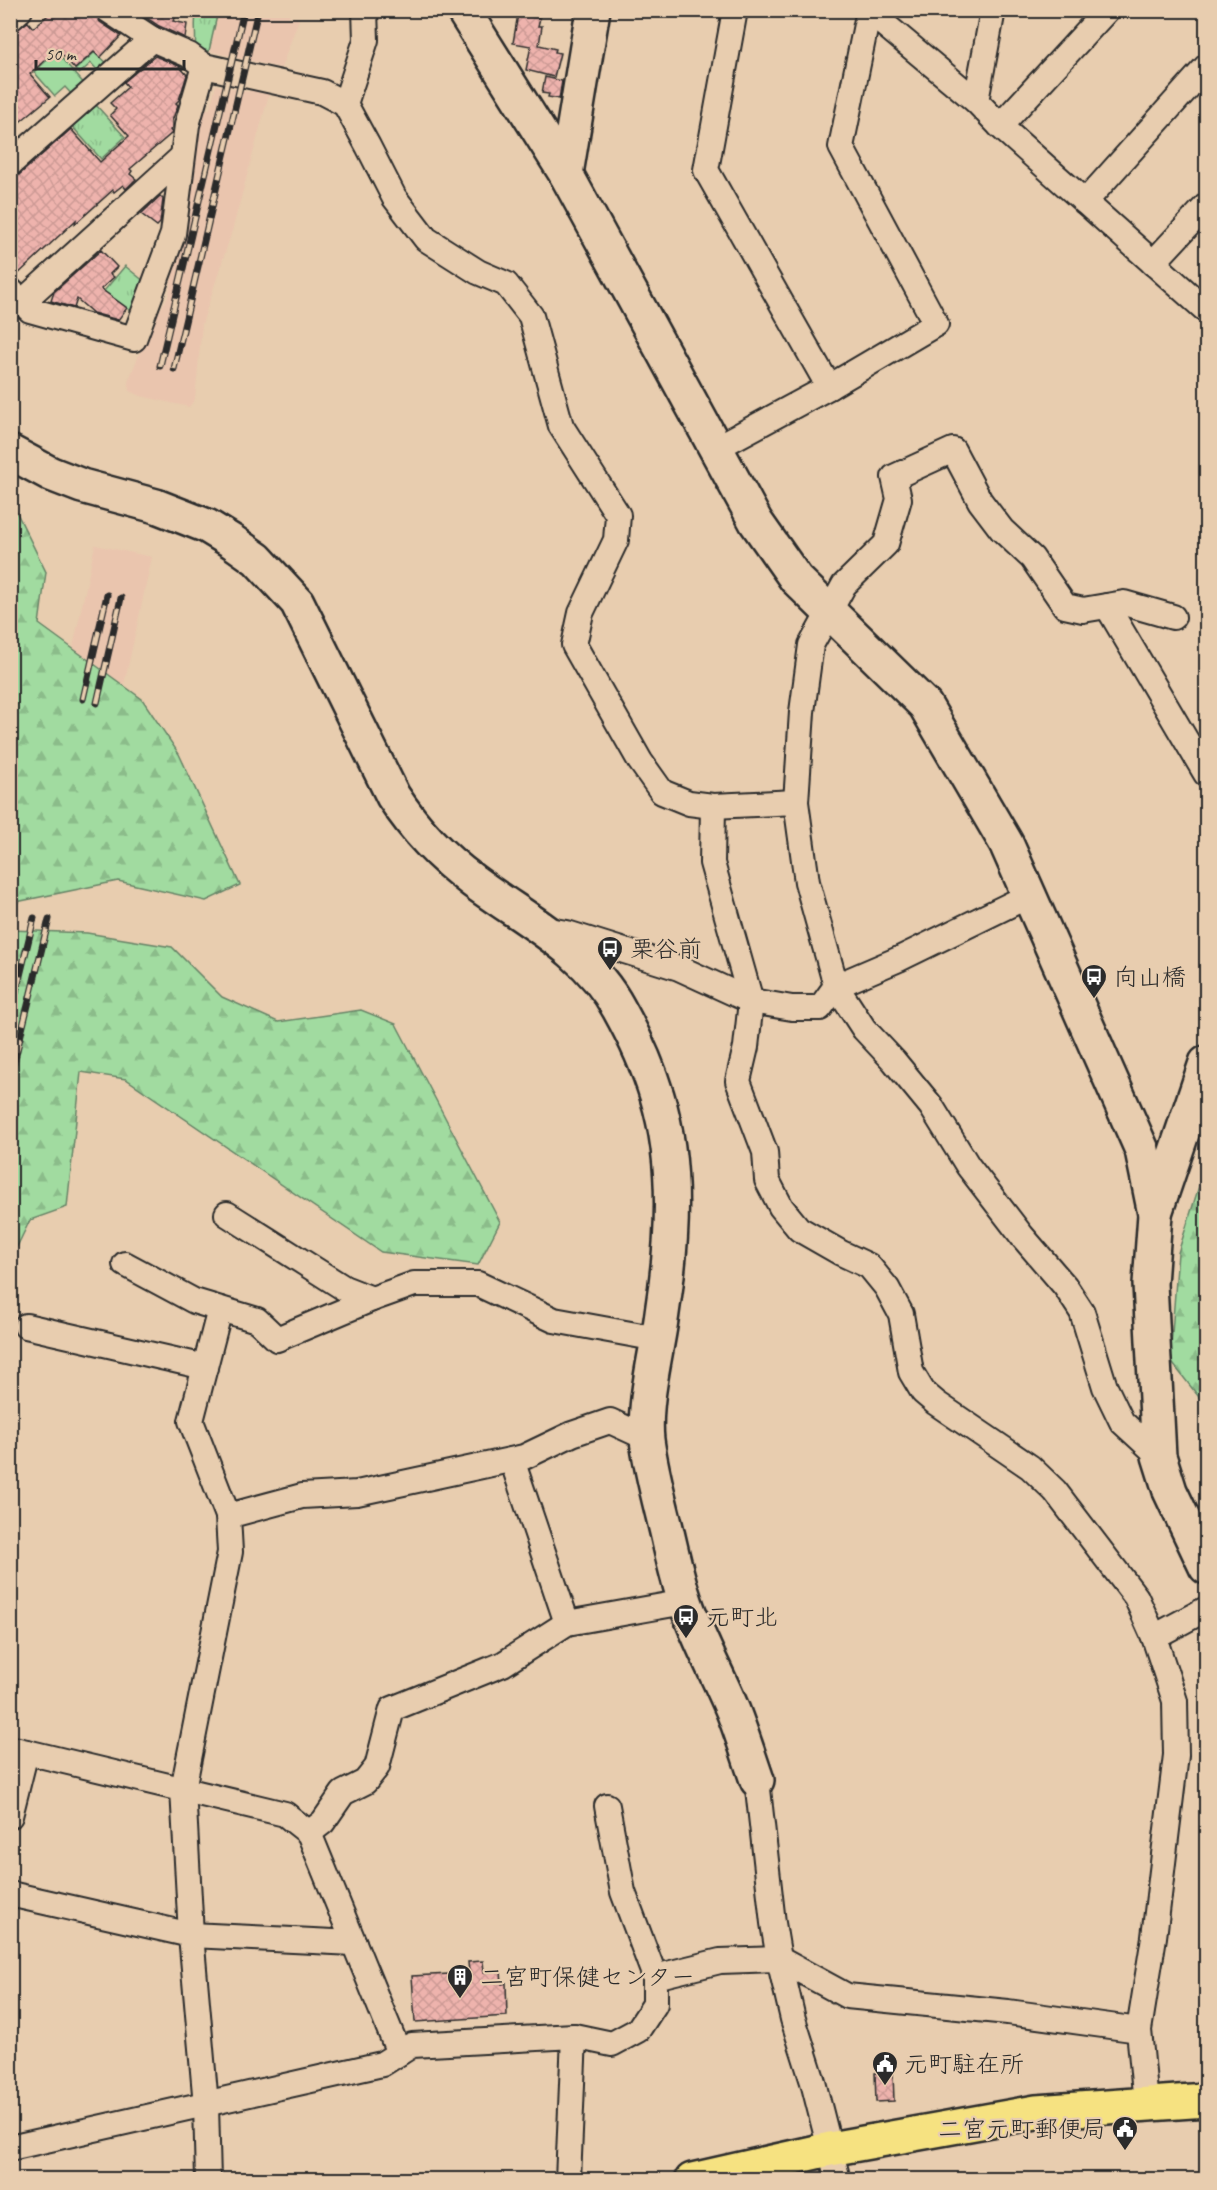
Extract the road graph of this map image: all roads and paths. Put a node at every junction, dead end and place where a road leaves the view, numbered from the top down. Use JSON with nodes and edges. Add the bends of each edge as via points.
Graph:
{"nodes":[{"id":1,"x":20,"y":10,"type":"edge"},
{"id":2,"x":108,"y":10,"type":"edge"},
{"id":3,"x":365,"y":10,"type":"edge"},
{"id":4,"x":463,"y":10,"type":"edge"},
{"id":5,"x":593,"y":10,"type":"edge"},
{"id":6,"x":735,"y":10,"type":"edge"},
{"id":7,"x":993,"y":10,"type":"edge"},
{"id":8,"x":1107,"y":10,"type":"edge"},
{"id":9,"x":868,"y":11,"type":"edge"},
{"id":10,"x":10,"y":19,"type":"edge"},
{"id":11,"x":152,"y":39,"type":"junction"},
{"id":12,"x":204,"y":66,"type":"junction"},
{"id":13,"x":1206,"y":67,"type":"edge"},
{"id":14,"x":976,"y":101,"type":"junction"},
{"id":15,"x":345,"y":104,"type":"junction"},
{"id":16,"x":1000,"y":126,"type":"junction"},
{"id":17,"x":182,"y":158,"type":"junction"},
{"id":18,"x":10,"y":164,"type":"edge"},
{"id":19,"x":566,"y":174,"type":"junction"},
{"id":20,"x":1085,"y":202,"type":"junction"},
{"id":21,"x":1206,"y":206,"type":"edge"},
{"id":22,"x":1153,"y":263,"type":"junction"},
{"id":23,"x":16,"y":296,"type":"edge"},
{"id":24,"x":1206,"y":310,"type":"edge"},
{"id":25,"x":829,"y":387,"type":"junction"},
{"id":26,"x":716,"y":448,"type":"junction"},
{"id":27,"x":10,"y":452,"type":"edge"},
{"id":28,"x":1107,"y":606,"type":"junction"},
{"id":29,"x":830,"y":611,"type":"junction"},
{"id":30,"x":1173,"y":617,"type":"dead end"},
{"id":31,"x":1206,"y":774,"type":"edge"},
{"id":32,"x":796,"y":802,"type":"junction"},
{"id":33,"x":713,"y":806,"type":"junction"},
{"id":34,"x":1030,"y":895,"type":"junction"},
{"id":35,"x":545,"y":930,"type":"junction"},
{"id":36,"x":836,"y":986,"type":"junction"},
{"id":37,"x":751,"y":1001,"type":"junction"},
{"id":38,"x":1206,"y":1063,"type":"edge"},
{"id":39,"x":227,"y":1214,"type":"dead end"},
{"id":40,"x":1155,"y":1214,"type":"junction"},
{"id":41,"x":125,"y":1264,"type":"dead end"},
{"id":42,"x":372,"y":1299,"type":"junction"},
{"id":43,"x":220,"y":1309,"type":"junction"},
{"id":44,"x":26,"y":1326,"type":"dead end"},
{"id":45,"x":658,"y":1340,"type":"junction"},
{"id":46,"x":205,"y":1367,"type":"junction"},
{"id":47,"x":647,"y":1438,"type":"junction"},
{"id":48,"x":1159,"y":1456,"type":"junction"},
{"id":49,"x":512,"y":1460,"type":"junction"},
{"id":50,"x":228,"y":1516,"type":"junction"},
{"id":51,"x":1206,"y":1567,"type":"edge"},
{"id":52,"x":685,"y":1602,"type":"junction"},
{"id":53,"x":1206,"y":1609,"type":"edge"},
{"id":54,"x":567,"y":1623,"type":"junction"},
{"id":55,"x":1154,"y":1637,"type":"junction"},
{"id":56,"x":18,"y":1750,"type":"edge"},
{"id":57,"x":757,"y":1780,"type":"joint"},
{"id":58,"x":183,"y":1789,"type":"junction"},
{"id":59,"x":607,"y":1806,"type":"dead end"},
{"id":60,"x":10,"y":1816,"type":"edge"},
{"id":61,"x":309,"y":1833,"type":"junction"},
{"id":62,"x":10,"y":1894,"type":"edge"},
{"id":63,"x":191,"y":1935,"type":"junction"},
{"id":64,"x":354,"y":1943,"type":"junction"},
{"id":65,"x":779,"y":1959,"type":"junction"},
{"id":66,"x":655,"y":1977,"type":"junction"},
{"id":67,"x":1139,"y":2030,"type":"junction"},
{"id":68,"x":574,"y":2036,"type":"junction"},
{"id":69,"x":399,"y":2053,"type":"junction"},
{"id":70,"x":1206,"y":2100,"type":"edge"},
{"id":71,"x":1146,"y":2104,"type":"junction"},
{"id":72,"x":206,"y":2105,"type":"junction"},
{"id":73,"x":10,"y":2148,"type":"edge"},
{"id":74,"x":834,"y":2164,"type":"edge"},
{"id":75,"x":208,"y":2180,"type":"edge"},
{"id":76,"x":568,"y":2180,"type":"edge"},
{"id":77,"x":692,"y":2180,"type":"edge"}],
"edges":[{"from":1,"to":10,"type":"street"},
{"from":2,"to":11,"type":"street"},
{"from":3,"to":15,"type":"street","via":[[366,40]]},
{"from":4,"to":19,"type":"street"},
{"from":5,"to":19,"type":"street"},
{"from":6,"to":25,"type":"street","via":[[706,170]]},
{"from":7,"to":14,"type":"street"},
{"from":8,"to":16,"type":"street"},
{"from":9,"to":14,"type":"street"},
{"from":9,"to":25,"type":"street","via":[[841,147],[936,324]]},
{"from":11,"to":12,"type":"street"},
{"from":11,"to":18,"type":"street"},
{"from":12,"to":15,"type":"street","via":[[322,92]]},
{"from":12,"to":17,"type":"street"},
{"from":13,"to":20,"type":"street"},
{"from":14,"to":16,"type":"street"},
{"from":15,"to":33,"type":"street","via":[[394,198],[426,239],[506,285],[531,316],[561,426],[618,515],[616,540],[580,613],[574,645],[639,761],[662,792],[689,803]]},
{"from":16,"to":20,"type":"street"},
{"from":17,"to":23,"type":"street"},
{"from":17,"to":23,"type":"street","via":[[172,234],[134,339],[30,310]]},
{"from":19,"to":26,"type":"street"},
{"from":20,"to":22,"type":"street"},
{"from":21,"to":22,"type":"street"},
{"from":22,"to":24,"type":"street"},
{"from":25,"to":26,"type":"street"},
{"from":26,"to":29,"type":"street","via":[[756,522],[796,579]]},
{"from":27,"to":35,"type":"street","via":[[82,486],[156,506],[207,526],[257,559],[297,602],[393,796],[410,822],[474,882]]},
{"from":28,"to":29,"type":"street","via":[[1083,610],[1065,606],[1032,558],[1002,530],[980,501],[953,450],[894,477],[899,499],[886,544],[844,585]]},
{"from":28,"to":30,"type":"street","via":[[1124,603]]},
{"from":28,"to":31,"type":"street"},
{"from":29,"to":32,"type":"street","via":[[811,645]]},
{"from":29,"to":34,"type":"street","via":[[925,705],[1006,843]]},
{"from":32,"to":33,"type":"street"},
{"from":32,"to":36,"type":"street","via":[[807,882]]},
{"from":33,"to":37,"type":"street","via":[[712,863]]},
{"from":34,"to":36,"type":"street"},
{"from":34,"to":40,"type":"street","via":[[1142,1150]]},
{"from":35,"to":37,"type":"street","via":[[567,933],[680,968]]},
{"from":35,"to":45,"type":"street","via":[[598,976],[637,1043],[657,1096],[665,1130],[671,1213],[670,1262]]},
{"from":36,"to":37,"type":"street","via":[[820,1008]]},
{"from":36,"to":48,"type":"street","via":[[864,1029],[931,1106],[968,1166],[1065,1286],[1082,1312],[1105,1387],[1122,1422]]},
{"from":37,"to":55,"type":"street","via":[[738,1081],[765,1152],[767,1180],[781,1207],[799,1229],[869,1266],[901,1314],[910,1372],[923,1392],[1030,1467],[1056,1491],[1136,1597]]},
{"from":38,"to":40,"type":"street"},
{"from":39,"to":42,"type":"street","via":[[344,1288]]},
{"from":40,"to":48,"type":"street","via":[[1150,1284]]},
{"from":41,"to":43,"type":"street","via":[[194,1301]]},
{"from":42,"to":43,"type":"street","via":[[277,1339],[257,1320]]},
{"from":42,"to":45,"type":"street","via":[[414,1284],[478,1284],[554,1320]]},
{"from":43,"to":46,"type":"street"},
{"from":44,"to":46,"type":"street"},
{"from":45,"to":47,"type":"street"},
{"from":46,"to":50,"type":"street","via":[[191,1421]]},
{"from":47,"to":49,"type":"street","via":[[610,1421]]},
{"from":47,"to":52,"type":"street"},
{"from":48,"to":51,"type":"street","via":[[1170,1491]]},
{"from":49,"to":50,"type":"street","via":[[357,1493],[302,1496]]},
{"from":49,"to":54,"type":"street"},
{"from":50,"to":58,"type":"street","via":[[230,1552]]},
{"from":52,"to":54,"type":"street"},
{"from":52,"to":57,"type":"street","via":[[733,1712]]},
{"from":53,"to":55,"type":"street"},
{"from":54,"to":61,"type":"street","via":[[503,1664],[392,1709],[377,1767],[365,1782],[343,1793],[323,1822]]},
{"from":55,"to":67,"type":"street","via":[[1175,1701],[1176,1755]]},
{"from":56,"to":58,"type":"street"},
{"from":56,"to":60,"type":"street"},
{"from":57,"to":65,"type":"street"},
{"from":58,"to":61,"type":"street","via":[[285,1814]]},
{"from":58,"to":63,"type":"street"},
{"from":59,"to":66,"type":"street","via":[[623,1892]]},
{"from":61,"to":64,"type":"street"},
{"from":62,"to":63,"type":"street"},
{"from":63,"to":64,"type":"street"},
{"from":63,"to":72,"type":"street"},
{"from":64,"to":69,"type":"street"},
{"from":65,"to":66,"type":"street","via":[[720,1961]]},
{"from":65,"to":67,"type":"street","via":[[847,1996]]},
{"from":65,"to":74,"type":"street"},
{"from":66,"to":68,"type":"street","via":[[655,2004],[638,2030],[612,2044]]},
{"from":67,"to":71,"type":"street"},
{"from":68,"to":69,"type":"street","via":[[412,2045]]},
{"from":68,"to":76,"type":"street"},
{"from":69,"to":72,"type":"street","via":[[381,2064]]},
{"from":70,"to":71,"type":"main road"},
{"from":71,"to":74,"type":"main road","via":[[1036,2112]]},
{"from":72,"to":73,"type":"street"},
{"from":72,"to":75,"type":"street"},
{"from":74,"to":77,"type":"main road"}]}
